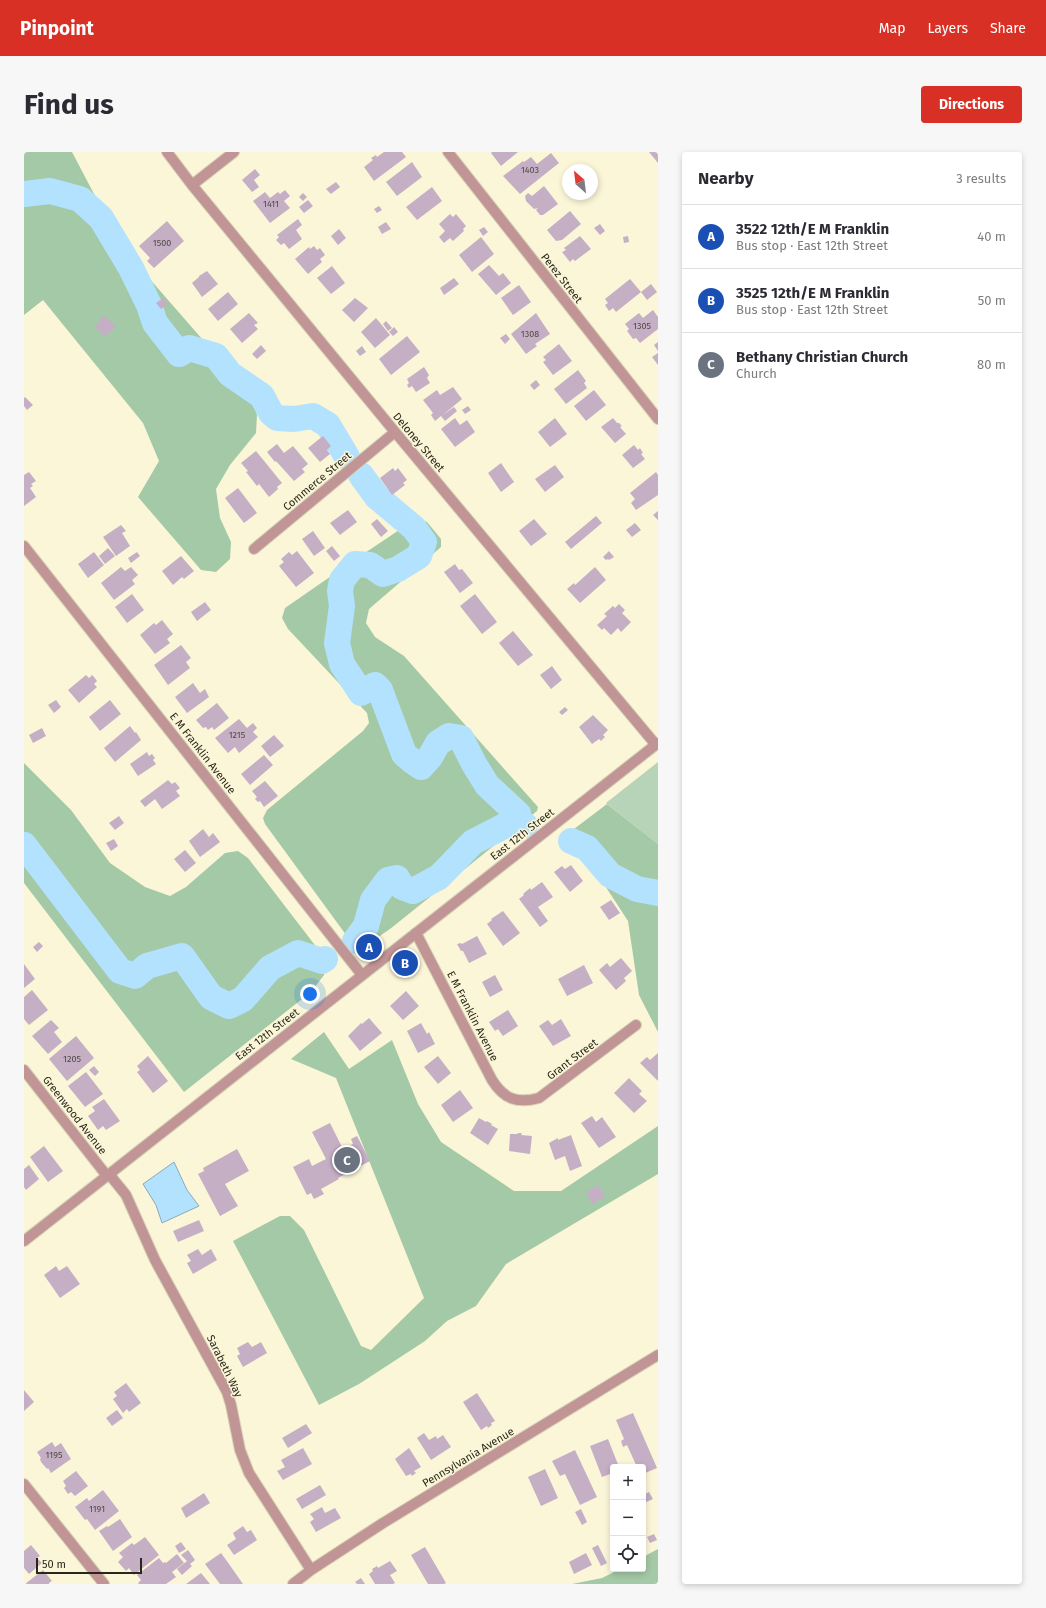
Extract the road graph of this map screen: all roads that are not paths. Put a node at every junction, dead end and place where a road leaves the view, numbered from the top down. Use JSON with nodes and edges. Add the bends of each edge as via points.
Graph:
{"nodes":[{"id":1,"x":167,"y":152,"type":"edge"},
{"id":2,"x":234,"y":152,"type":"edge"},
{"id":3,"x":448,"y":152,"type":"edge"},
{"id":4,"x":192,"y":185,"type":"junction"},
{"id":5,"x":658,"y":420,"type":"edge"},
{"id":6,"x":395,"y":432,"type":"junction"},
{"id":7,"x":24,"y":546,"type":"edge"},
{"id":8,"x":254,"y":549,"type":"dead end"},
{"id":9,"x":657,"y":744,"type":"edge"},
{"id":10,"x":416,"y":933,"type":"junction"},
{"id":11,"x":362,"y":975,"type":"junction"},
{"id":12,"x":636,"y":1025,"type":"dead end"},
{"id":13,"x":24,"y":1070,"type":"edge"},
{"id":14,"x":517,"y":1100,"type":"joint"},
{"id":15,"x":108,"y":1175,"type":"junction"},
{"id":16,"x":24,"y":1241,"type":"edge"},
{"id":17,"x":658,"y":1355,"type":"edge"},
{"id":18,"x":24,"y":1484,"type":"edge"},
{"id":19,"x":311,"y":1570,"type":"junction"},
{"id":20,"x":104,"y":1584,"type":"edge"},
{"id":21,"x":293,"y":1584,"type":"edge"}],
"edges":[{"from":1,"to":4,"type":"street","name":"Deloney Street"},
{"from":2,"to":4,"type":"street"},
{"from":3,"to":5,"type":"street","name":"Perez Street"},
{"from":4,"to":6,"type":"street","name":"Deloney Street"},
{"from":6,"to":8,"type":"street","name":"Commerce Street"},
{"from":6,"to":9,"type":"street","name":"Deloney Street"},
{"from":7,"to":11,"type":"street","name":"E M Franklin Avenue"},
{"from":9,"to":10,"type":"street","name":"East 12th Street"},
{"from":10,"to":11,"type":"street","name":"East 12th Street"},
{"from":10,"to":14,"type":"street","name":"E M Franklin Avenue","via":[[495,1084],[503,1094]]},
{"from":11,"to":15,"type":"street","name":"East 12th Street"},
{"from":12,"to":14,"type":"street","name":"Grant Street","via":[[539,1098],[530,1101]]},
{"from":13,"to":15,"type":"street","name":"Greenwood Avenue"},
{"from":15,"to":16,"type":"street","name":"East 12th Street"},
{"from":15,"to":19,"type":"street","name":"Sarabeth Way","via":[[126,1196],[155,1260],[227,1392],[240,1450],[249,1473]]},
{"from":17,"to":19,"type":"street","name":"Pennsylvania Avenue"},
{"from":18,"to":20,"type":"street"},
{"from":19,"to":21,"type":"street","name":"Pennsylvania Avenue"}]}
